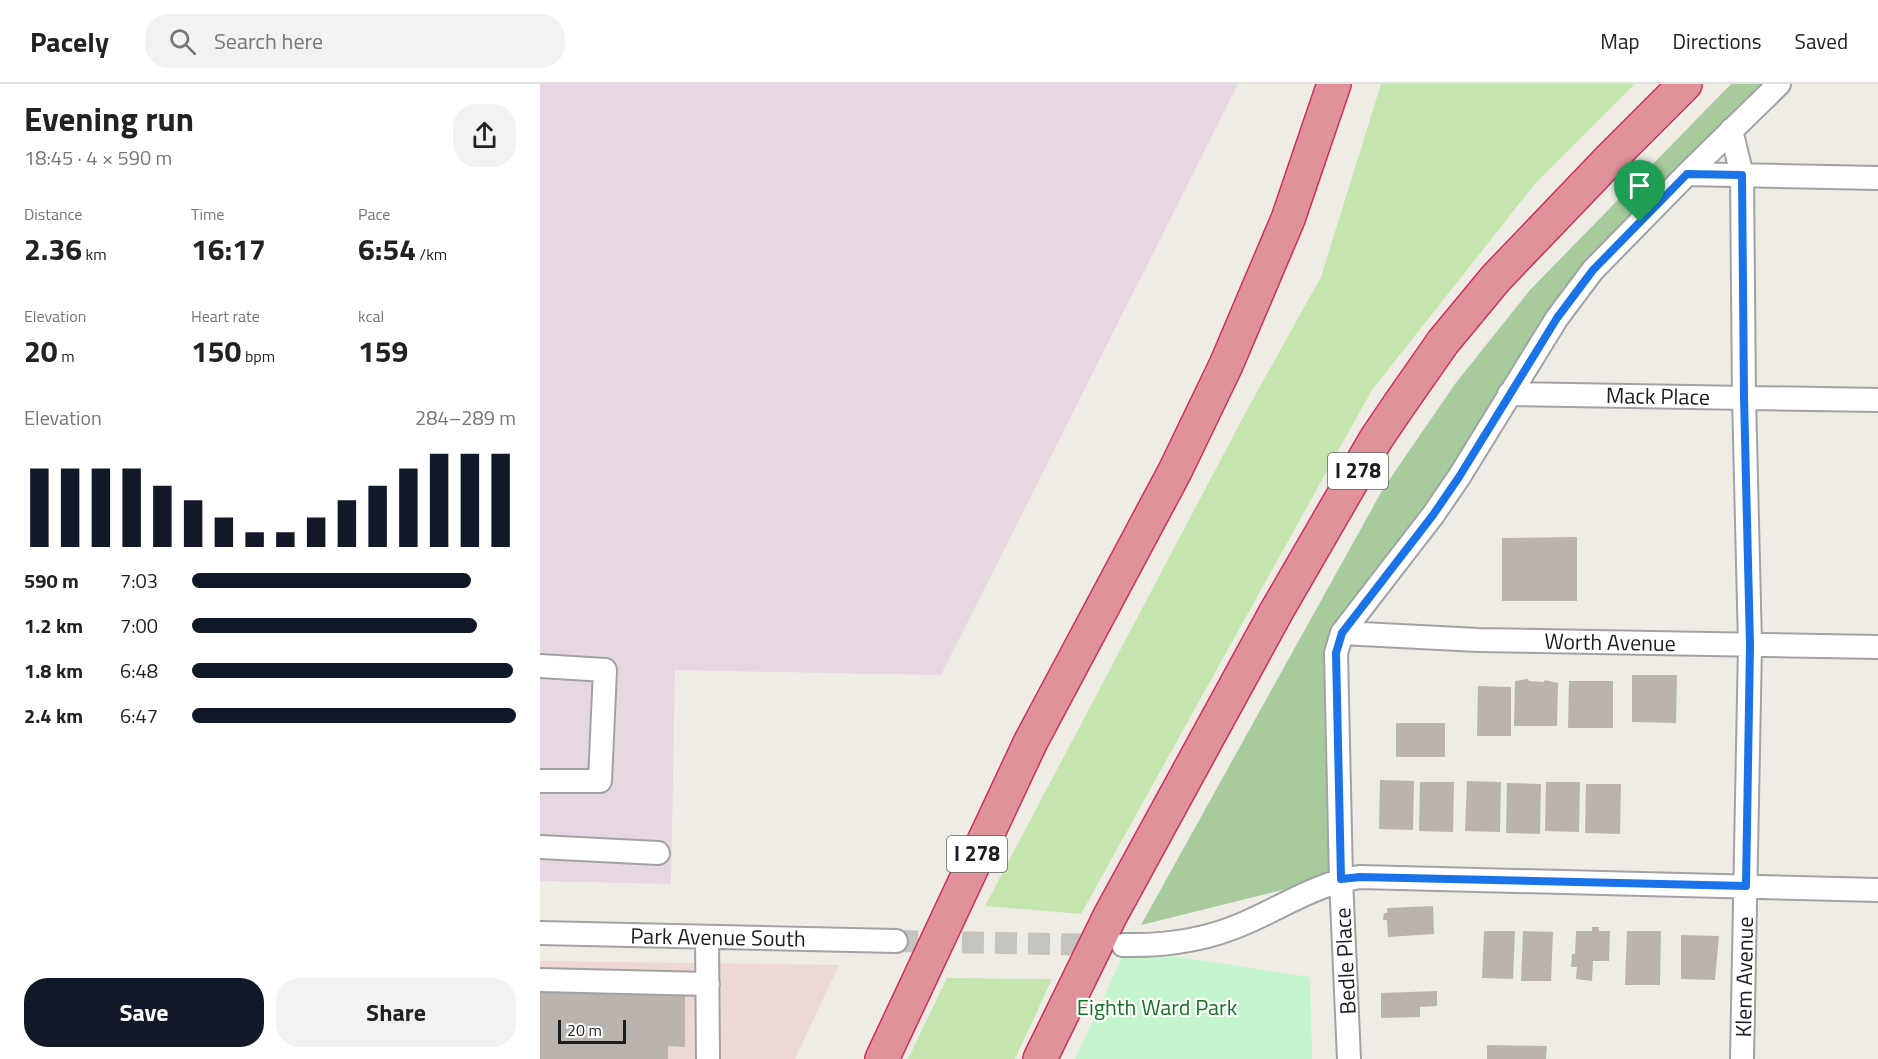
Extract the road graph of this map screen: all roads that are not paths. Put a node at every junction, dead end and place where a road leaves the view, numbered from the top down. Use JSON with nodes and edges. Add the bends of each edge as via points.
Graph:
{"nodes":[{"id":1,"x":1334,"y":84,"type":"edge"},
{"id":2,"x":1685,"y":84,"type":"edge"},
{"id":3,"x":1779,"y":84,"type":"edge"},
{"id":4,"x":1731,"y":130,"type":"junction"},
{"id":5,"x":1687,"y":174,"type":"junction"},
{"id":6,"x":1742,"y":175,"type":"junction"},
{"id":7,"x":1878,"y":178,"type":"edge"},
{"id":8,"x":1509,"y":394,"type":"junction"},
{"id":9,"x":1744,"y":397,"type":"junction"},
{"id":10,"x":1878,"y":400,"type":"edge"},
{"id":11,"x":1342,"y":633,"type":"junction"},
{"id":12,"x":1750,"y":645,"type":"junction"},
{"id":13,"x":1878,"y":647,"type":"edge"},
{"id":14,"x":540,"y":666,"type":"edge"},
{"id":15,"x":540,"y":781,"type":"edge"},
{"id":16,"x":540,"y":847,"type":"edge"},
{"id":17,"x":658,"y":853,"type":"dead end"},
{"id":18,"x":1341,"y":879,"type":"junction"},
{"id":19,"x":1746,"y":886,"type":"junction"},
{"id":20,"x":1878,"y":890,"type":"edge"},
{"id":21,"x":540,"y":933,"type":"edge"},
{"id":22,"x":706,"y":937,"type":"junction"},
{"id":23,"x":896,"y":941,"type":"tunnel mouth"},
{"id":24,"x":1123,"y":945,"type":"tunnel mouth"},
{"id":25,"x":540,"y":980,"type":"edge"},
{"id":26,"x":708,"y":984,"type":"junction"},
{"id":27,"x":708,"y":1059,"type":"edge"},
{"id":28,"x":882,"y":1059,"type":"edge"},
{"id":29,"x":1040,"y":1059,"type":"edge"},
{"id":30,"x":1349,"y":1059,"type":"edge"},
{"id":31,"x":1742,"y":1059,"type":"edge"}],
"edges":[{"from":1,"to":28,"type":"highway","number":"I 278","via":[[1288,219],[1226,365],[1175,471],[1031,741]]},
{"from":2,"to":29,"type":"highway","number":"I 278","via":[[1496,278],[1438,350],[1371,447],[1110,916]]},
{"from":3,"to":4,"type":"street","name":"Bedle Place"},
{"from":4,"to":5,"type":"street","name":"Bedle Place"},
{"from":4,"to":6,"type":"street","name":"Klem Avenue"},
{"from":5,"to":6,"type":"street"},
{"from":5,"to":8,"type":"street","name":"Bedle Place","via":[[1593,270]]},
{"from":6,"to":7,"type":"street"},
{"from":6,"to":9,"type":"street","name":"Klem Avenue"},
{"from":8,"to":9,"type":"street","name":"Mack Place"},
{"from":8,"to":11,"type":"street","name":"Bedle Place","via":[[1433,515]]},
{"from":9,"to":10,"type":"street","name":"Mack Place"},
{"from":9,"to":12,"type":"street","name":"Klem Avenue"},
{"from":11,"to":12,"type":"street","name":"Worth Avenue"},
{"from":11,"to":18,"type":"street","name":"Bedle Place","via":[[1336,653]]},
{"from":12,"to":13,"type":"street","name":"Worth Avenue"},
{"from":12,"to":19,"type":"street","name":"Klem Avenue"},
{"from":14,"to":15,"type":"street","via":[[605,670],[600,781]]},
{"from":16,"to":17,"type":"street"},
{"from":18,"to":19,"type":"street"},
{"from":18,"to":24,"type":"street","via":[[1242,924],[1195,939]]},
{"from":18,"to":30,"type":"street","name":"Bedle Place"},
{"from":19,"to":20,"type":"street"},
{"from":19,"to":31,"type":"street","name":"Klem Avenue"},
{"from":21,"to":22,"type":"street","name":"Park Avenue South"},
{"from":22,"to":23,"type":"street","name":"Park Avenue South"},
{"from":22,"to":26,"type":"street"},
{"from":25,"to":26,"type":"street"},
{"from":26,"to":27,"type":"street"}]}
